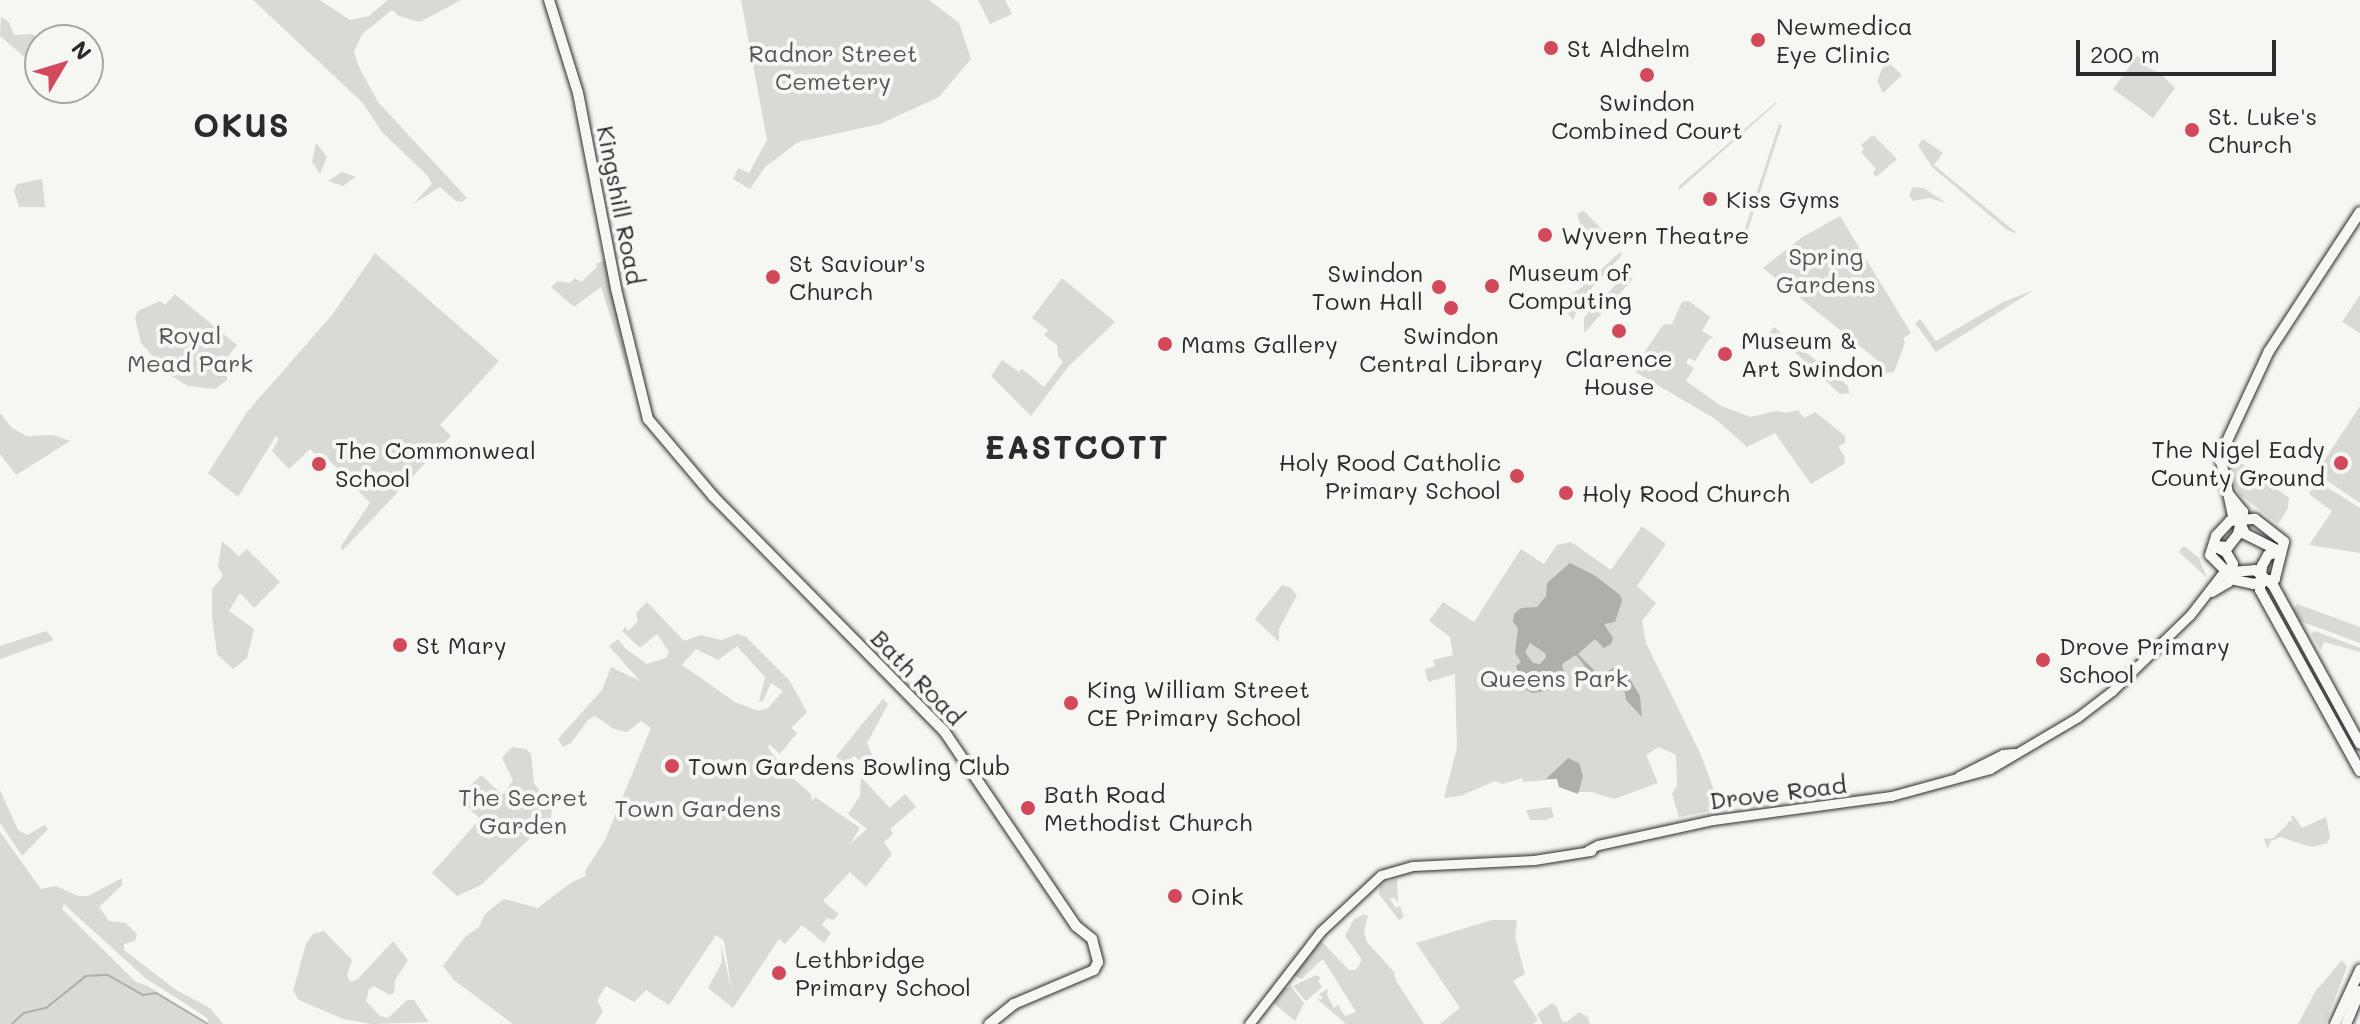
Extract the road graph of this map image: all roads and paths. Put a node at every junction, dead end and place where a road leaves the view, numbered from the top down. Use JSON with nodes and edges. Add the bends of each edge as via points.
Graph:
{"nodes":[{"id":1,"x":549,"y":0,"type":"edge"},
{"id":2,"x":2360,"y":212,"type":"edge"},
{"id":3,"x":648,"y":419,"type":"joint"},
{"id":4,"x":2240,"y":522,"type":"junction"},
{"id":5,"x":2214,"y":546,"type":"junction"},
{"id":6,"x":2281,"y":552,"type":"junction"},
{"id":7,"x":2229,"y":572,"type":"junction"},
{"id":8,"x":2263,"y":580,"type":"junction"},
{"id":9,"x":2360,"y":744,"type":"edge"},
{"id":10,"x":2360,"y":771,"type":"edge"},
{"id":11,"x":2360,"y":970,"type":"edge"},
{"id":12,"x":2360,"y":991,"type":"edge"},
{"id":13,"x":989,"y":1024,"type":"edge"},
{"id":14,"x":1249,"y":1024,"type":"edge"},
{"id":15,"x":2335,"y":1024,"type":"edge"},
{"id":16,"x":2346,"y":1024,"type":"edge"}],
"edges":[{"from":1,"to":3,"type":"main road","name":"Kingshill Road","via":[[576,85]]},
{"from":2,"to":4,"type":"main road","via":[[2268,357],[2222,449],[2220,469],[2229,495],[2243,512]]},
{"from":3,"to":13,"type":"main road","name":"Bath Road","via":[[686,466],[944,731],[1078,929],[1092,939],[1098,958],[1094,970],[1014,1004]]},
{"from":4,"to":5,"type":"main road","via":[[2230,521]]},
{"from":4,"to":5,"type":"main road","via":[[2228,547]]},
{"from":4,"to":6,"type":"main road","via":[[2245,534]]},
{"from":4,"to":6,"type":"main road","via":[[2255,519],[2278,534],[2284,542]]},
{"from":5,"to":7,"type":"main road","via":[[2210,555]]},
{"from":6,"to":8,"type":"main road","via":[[2277,576]]},
{"from":6,"to":8,"type":"main road","via":[[2268,555]]},
{"from":7,"to":8,"type":"main road","via":[[2235,580]]},
{"from":7,"to":14,"type":"main road","name":"Drove Road","via":[[2228,582],[2211,592],[2097,703],[2014,753],[1955,779],[1870,800],[1701,822],[1539,860],[1397,869],[1376,879],[1334,916]]},
{"from":8,"to":9,"type":"main road","via":[[2273,585]]},
{"from":8,"to":10,"type":"main road","via":[[2260,590]]},
{"from":11,"to":15,"type":"main road"},
{"from":12,"to":16,"type":"main road"}]}
